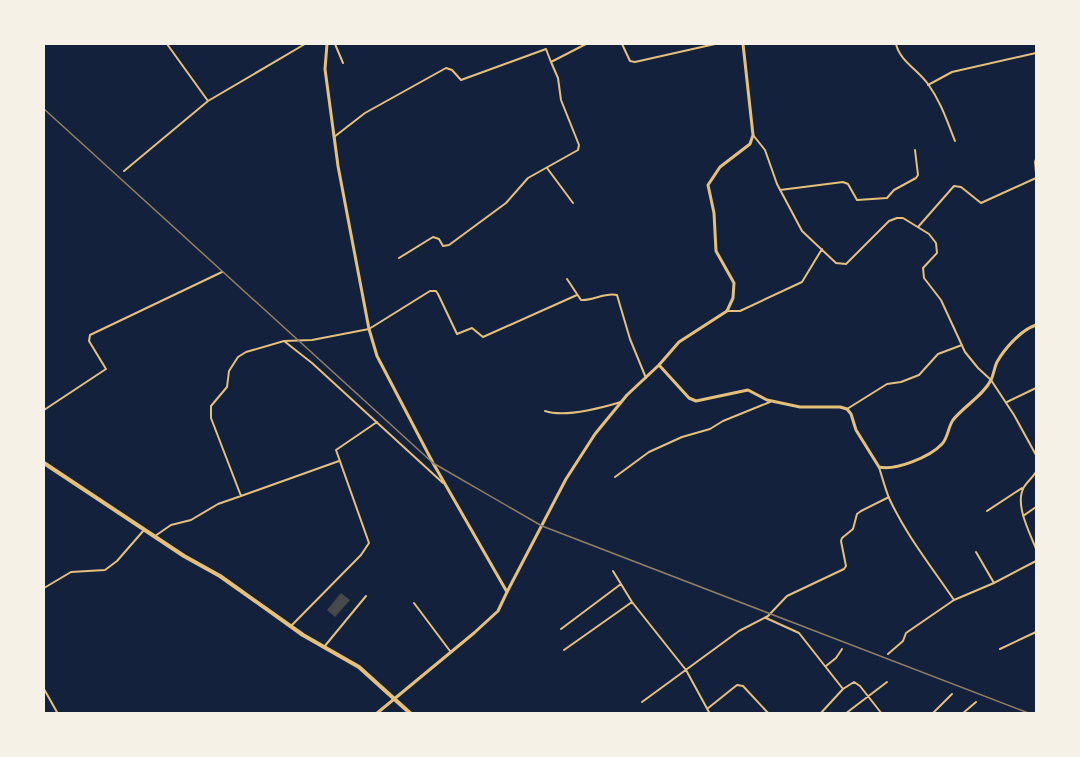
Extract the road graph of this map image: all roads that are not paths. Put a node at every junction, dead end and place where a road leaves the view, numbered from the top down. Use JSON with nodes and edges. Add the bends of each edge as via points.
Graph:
{"nodes":[{"id":1,"x":167,"y":44,"type":"edge"},
{"id":2,"x":305,"y":44,"type":"edge"},
{"id":3,"x":327,"y":44,"type":"edge"},
{"id":4,"x":335,"y":44,"type":"edge"},
{"id":5,"x":586,"y":44,"type":"edge"},
{"id":6,"x":622,"y":44,"type":"edge"},
{"id":7,"x":715,"y":44,"type":"edge"},
{"id":8,"x":743,"y":44,"type":"edge"},
{"id":9,"x":896,"y":44,"type":"edge"},
{"id":10,"x":1036,"y":53,"type":"edge"},
{"id":11,"x":551,"y":62,"type":"junction"},
{"id":12,"x":343,"y":63,"type":"dead end"},
{"id":13,"x":928,"y":85,"type":"junction"},
{"id":14,"x":208,"y":101,"type":"junction"},
{"id":15,"x":753,"y":135,"type":"junction"},
{"id":16,"x":334,"y":137,"type":"junction"},
{"id":17,"x":955,"y":141,"type":"dead end"},
{"id":18,"x":915,"y":150,"type":"dead end"},
{"id":19,"x":1036,"y":159,"type":"edge"},
{"id":20,"x":547,"y":168,"type":"junction"},
{"id":21,"x":124,"y":171,"type":"dead end"},
{"id":22,"x":1036,"y":173,"type":"edge"},
{"id":23,"x":1036,"y":178,"type":"edge"},
{"id":24,"x":780,"y":190,"type":"junction"},
{"id":25,"x":573,"y":203,"type":"dead end"},
{"id":26,"x":918,"y":227,"type":"junction"},
{"id":27,"x":822,"y":249,"type":"junction"},
{"id":28,"x":399,"y":258,"type":"dead end"},
{"id":29,"x":222,"y":272,"type":"dead end"},
{"id":30,"x":567,"y":279,"type":"dead end"},
{"id":31,"x":577,"y":295,"type":"junction"},
{"id":32,"x":727,"y":311,"type":"junction"},
{"id":33,"x":1036,"y":325,"type":"edge"},
{"id":34,"x":369,"y":330,"type":"junction"},
{"id":35,"x":284,"y":341,"type":"junction"},
{"id":36,"x":962,"y":345,"type":"junction"},
{"id":37,"x":659,"y":365,"type":"junction"},
{"id":38,"x":646,"y":378,"type":"junction"},
{"id":39,"x":991,"y":380,"type":"junction"},
{"id":40,"x":1036,"y":388,"type":"edge"},
{"id":41,"x":771,"y":401,"type":"junction"},
{"id":42,"x":621,"y":402,"type":"junction"},
{"id":43,"x":1006,"y":403,"type":"junction"},
{"id":44,"x":847,"y":409,"type":"junction"},
{"id":45,"x":44,"y":410,"type":"edge"},
{"id":46,"x":545,"y":411,"type":"dead end"},
{"id":47,"x":377,"y":422,"type":"junction"},
{"id":48,"x":1036,"y":455,"type":"edge"},
{"id":49,"x":339,"y":461,"type":"junction"},
{"id":50,"x":44,"y":463,"type":"edge"},
{"id":51,"x":879,"y":467,"type":"junction"},
{"id":52,"x":1036,"y":472,"type":"edge"},
{"id":53,"x":615,"y":477,"type":"dead end"},
{"id":54,"x":446,"y":485,"type":"junction"},
{"id":55,"x":1023,"y":488,"type":"junction"},
{"id":56,"x":241,"y":496,"type":"junction"},
{"id":57,"x":888,"y":497,"type":"junction"},
{"id":58,"x":1036,"y":507,"type":"edge"},
{"id":59,"x":987,"y":512,"type":"dead end"},
{"id":60,"x":1023,"y":516,"type":"junction"},
{"id":61,"x":144,"y":530,"type":"junction"},
{"id":62,"x":154,"y":537,"type":"junction"},
{"id":63,"x":1036,"y":549,"type":"edge"},
{"id":64,"x":976,"y":552,"type":"dead end"},
{"id":65,"x":1036,"y":561,"type":"edge"},
{"id":66,"x":613,"y":571,"type":"dead end"},
{"id":67,"x":994,"y":583,"type":"junction"},
{"id":68,"x":621,"y":584,"type":"junction"},
{"id":69,"x":44,"y":588,"type":"edge"},
{"id":70,"x":507,"y":592,"type":"junction"},
{"id":71,"x":366,"y":596,"type":"dead end"},
{"id":72,"x":954,"y":600,"type":"junction"},
{"id":73,"x":632,"y":602,"type":"junction"},
{"id":74,"x":414,"y":603,"type":"dead end"},
{"id":75,"x":766,"y":618,"type":"junction"},
{"id":76,"x":291,"y":626,"type":"junction"},
{"id":77,"x":561,"y":629,"type":"dead end"},
{"id":78,"x":1036,"y":632,"type":"edge"},
{"id":79,"x":324,"y":647,"type":"junction"},
{"id":80,"x":842,"y":649,"type":"dead end"},
{"id":81,"x":1000,"y":649,"type":"dead end"},
{"id":82,"x":564,"y":650,"type":"dead end"},
{"id":83,"x":450,"y":651,"type":"junction"},
{"id":84,"x":888,"y":654,"type":"dead end"},
{"id":85,"x":826,"y":666,"type":"junction"},
{"id":86,"x":686,"y":670,"type":"junction"},
{"id":87,"x":887,"y":682,"type":"dead end"},
{"id":88,"x":44,"y":689,"type":"edge"},
{"id":89,"x":843,"y":689,"type":"junction"},
{"id":90,"x":952,"y":694,"type":"dead end"},
{"id":91,"x":868,"y":697,"type":"junction"},
{"id":92,"x":393,"y":699,"type":"junction"},
{"id":93,"x":642,"y":702,"type":"dead end"},
{"id":94,"x":976,"y":702,"type":"dead end"},
{"id":95,"x":707,"y":710,"type":"junction"},
{"id":96,"x":58,"y":714,"type":"edge"},
{"id":97,"x":376,"y":714,"type":"edge"},
{"id":98,"x":411,"y":714,"type":"edge"},
{"id":99,"x":710,"y":714,"type":"edge"},
{"id":100,"x":769,"y":714,"type":"edge"},
{"id":101,"x":820,"y":714,"type":"edge"},
{"id":102,"x":845,"y":714,"type":"edge"},
{"id":103,"x":882,"y":714,"type":"edge"},
{"id":104,"x":932,"y":714,"type":"edge"},
{"id":105,"x":963,"y":714,"type":"edge"}],
"edges":[{"from":1,"to":14,"type":"street"},
{"from":2,"to":14,"type":"street"},
{"from":3,"to":16,"type":"street"},
{"from":4,"to":12,"type":"street"},
{"from":5,"to":11,"type":"street"},
{"from":6,"to":7,"type":"street","via":[[630,61],[635,62]]},
{"from":8,"to":15,"type":"street"},
{"from":9,"to":13,"type":"street","via":[[901,57]]},
{"from":10,"to":13,"type":"street","via":[[952,72]]},
{"from":11,"to":16,"type":"street","via":[[546,49],[461,80],[446,68],[365,113]]},
{"from":11,"to":20,"type":"street","via":[[579,145],[570,156]]},
{"from":13,"to":17,"type":"street","via":[[944,110]]},
{"from":14,"to":21,"type":"street"},
{"from":15,"to":24,"type":"street","via":[[765,150]]},
{"from":15,"to":32,"type":"street","via":[[750,144],[720,167],[708,185],[717,255],[734,284],[734,298]]},
{"from":16,"to":34,"type":"street"},
{"from":18,"to":24,"type":"street","via":[[918,175],[886,198],[857,200],[843,182]]},
{"from":19,"to":22,"type":"street"},
{"from":20,"to":25,"type":"street"},
{"from":20,"to":28,"type":"street","via":[[528,178],[506,203],[449,245],[443,246],[433,237]]},
{"from":23,"to":26,"type":"street","via":[[981,203],[954,186]]},
{"from":24,"to":27,"type":"street","via":[[802,231]]},
{"from":26,"to":27,"type":"street","via":[[903,218],[889,221],[846,264],[836,263]]},
{"from":26,"to":36,"type":"street","via":[[929,234],[937,248],[922,273],[941,300]]},
{"from":27,"to":32,"type":"street","via":[[802,282],[740,311]]},
{"from":29,"to":45,"type":"street","via":[[90,335],[89,341],[106,369]]},
{"from":30,"to":31,"type":"street"},
{"from":31,"to":34,"type":"street","via":[[483,337],[475,328],[458,334],[438,294],[430,291]]},
{"from":31,"to":38,"type":"street","via":[[586,301],[617,295]]},
{"from":32,"to":37,"type":"street","via":[[679,342]]},
{"from":33,"to":39,"type":"street","via":[[1021,333],[999,360]]},
{"from":34,"to":35,"type":"street"},
{"from":34,"to":54,"type":"street","via":[[377,356]]},
{"from":35,"to":47,"type":"street"},
{"from":35,"to":56,"type":"street","via":[[238,357],[229,372],[227,387],[211,406],[211,418]]},
{"from":36,"to":39,"type":"street","via":[[970,360]]},
{"from":36,"to":44,"type":"street","via":[[938,354],[919,375],[887,384]]},
{"from":37,"to":38,"type":"street"},
{"from":37,"to":41,"type":"street","via":[[696,401],[748,390]]},
{"from":38,"to":42,"type":"street"},
{"from":39,"to":43,"type":"street"},
{"from":39,"to":51,"type":"street","via":[[953,420],[943,444],[898,467]]},
{"from":40,"to":43,"type":"street"},
{"from":41,"to":44,"type":"street"},
{"from":41,"to":53,"type":"street","via":[[649,452]]},
{"from":42,"to":46,"type":"street","via":[[556,414]]},
{"from":42,"to":70,"type":"street","via":[[566,479]]},
{"from":43,"to":48,"type":"street"},
{"from":44,"to":51,"type":"street"},
{"from":47,"to":49,"type":"street","via":[[338,447]]},
{"from":47,"to":54,"type":"street"},
{"from":49,"to":56,"type":"street"},
{"from":49,"to":76,"type":"street","via":[[369,543]]},
{"from":50,"to":61,"type":"main road"},
{"from":51,"to":57,"type":"street"},
{"from":52,"to":55,"type":"street"},
{"from":54,"to":70,"type":"street"},
{"from":55,"to":59,"type":"street"},
{"from":55,"to":60,"type":"street"},
{"from":56,"to":62,"type":"street","via":[[191,520],[171,525]]},
{"from":57,"to":72,"type":"street","via":[[919,551]]},
{"from":57,"to":75,"type":"street","via":[[857,514],[853,529],[842,538],[846,566],[787,596]]},
{"from":58,"to":60,"type":"street"},
{"from":60,"to":63,"type":"street"},
{"from":61,"to":62,"type":"main road"},
{"from":61,"to":69,"type":"street","via":[[105,570],[71,572]]},
{"from":62,"to":76,"type":"main road","via":[[220,576]]},
{"from":64,"to":67,"type":"street"},
{"from":65,"to":67,"type":"street"},
{"from":66,"to":68,"type":"street"},
{"from":67,"to":72,"type":"street"},
{"from":68,"to":73,"type":"street"},
{"from":68,"to":77,"type":"street"},
{"from":70,"to":83,"type":"street","via":[[498,611]]},
{"from":71,"to":79,"type":"street"},
{"from":72,"to":84,"type":"street","via":[[906,633]]},
{"from":73,"to":82,"type":"street"},
{"from":73,"to":86,"type":"street"},
{"from":74,"to":83,"type":"street"},
{"from":75,"to":85,"type":"street","via":[[800,633]]},
{"from":75,"to":86,"type":"street","via":[[739,631]]},
{"from":76,"to":79,"type":"main road"},
{"from":78,"to":81,"type":"street"},
{"from":79,"to":92,"type":"main road","via":[[359,668]]},
{"from":80,"to":85,"type":"street"},
{"from":83,"to":92,"type":"street"},
{"from":85,"to":89,"type":"street"},
{"from":86,"to":93,"type":"street"},
{"from":86,"to":95,"type":"street"},
{"from":87,"to":91,"type":"street"},
{"from":88,"to":96,"type":"street"},
{"from":89,"to":91,"type":"street","via":[[857,683]]},
{"from":89,"to":101,"type":"street"},
{"from":90,"to":104,"type":"street"},
{"from":91,"to":102,"type":"street"},
{"from":91,"to":103,"type":"street"},
{"from":92,"to":97,"type":"street"},
{"from":92,"to":98,"type":"main road"},
{"from":94,"to":105,"type":"street"},
{"from":95,"to":99,"type":"street"},
{"from":95,"to":100,"type":"street","via":[[737,685]]}]}
